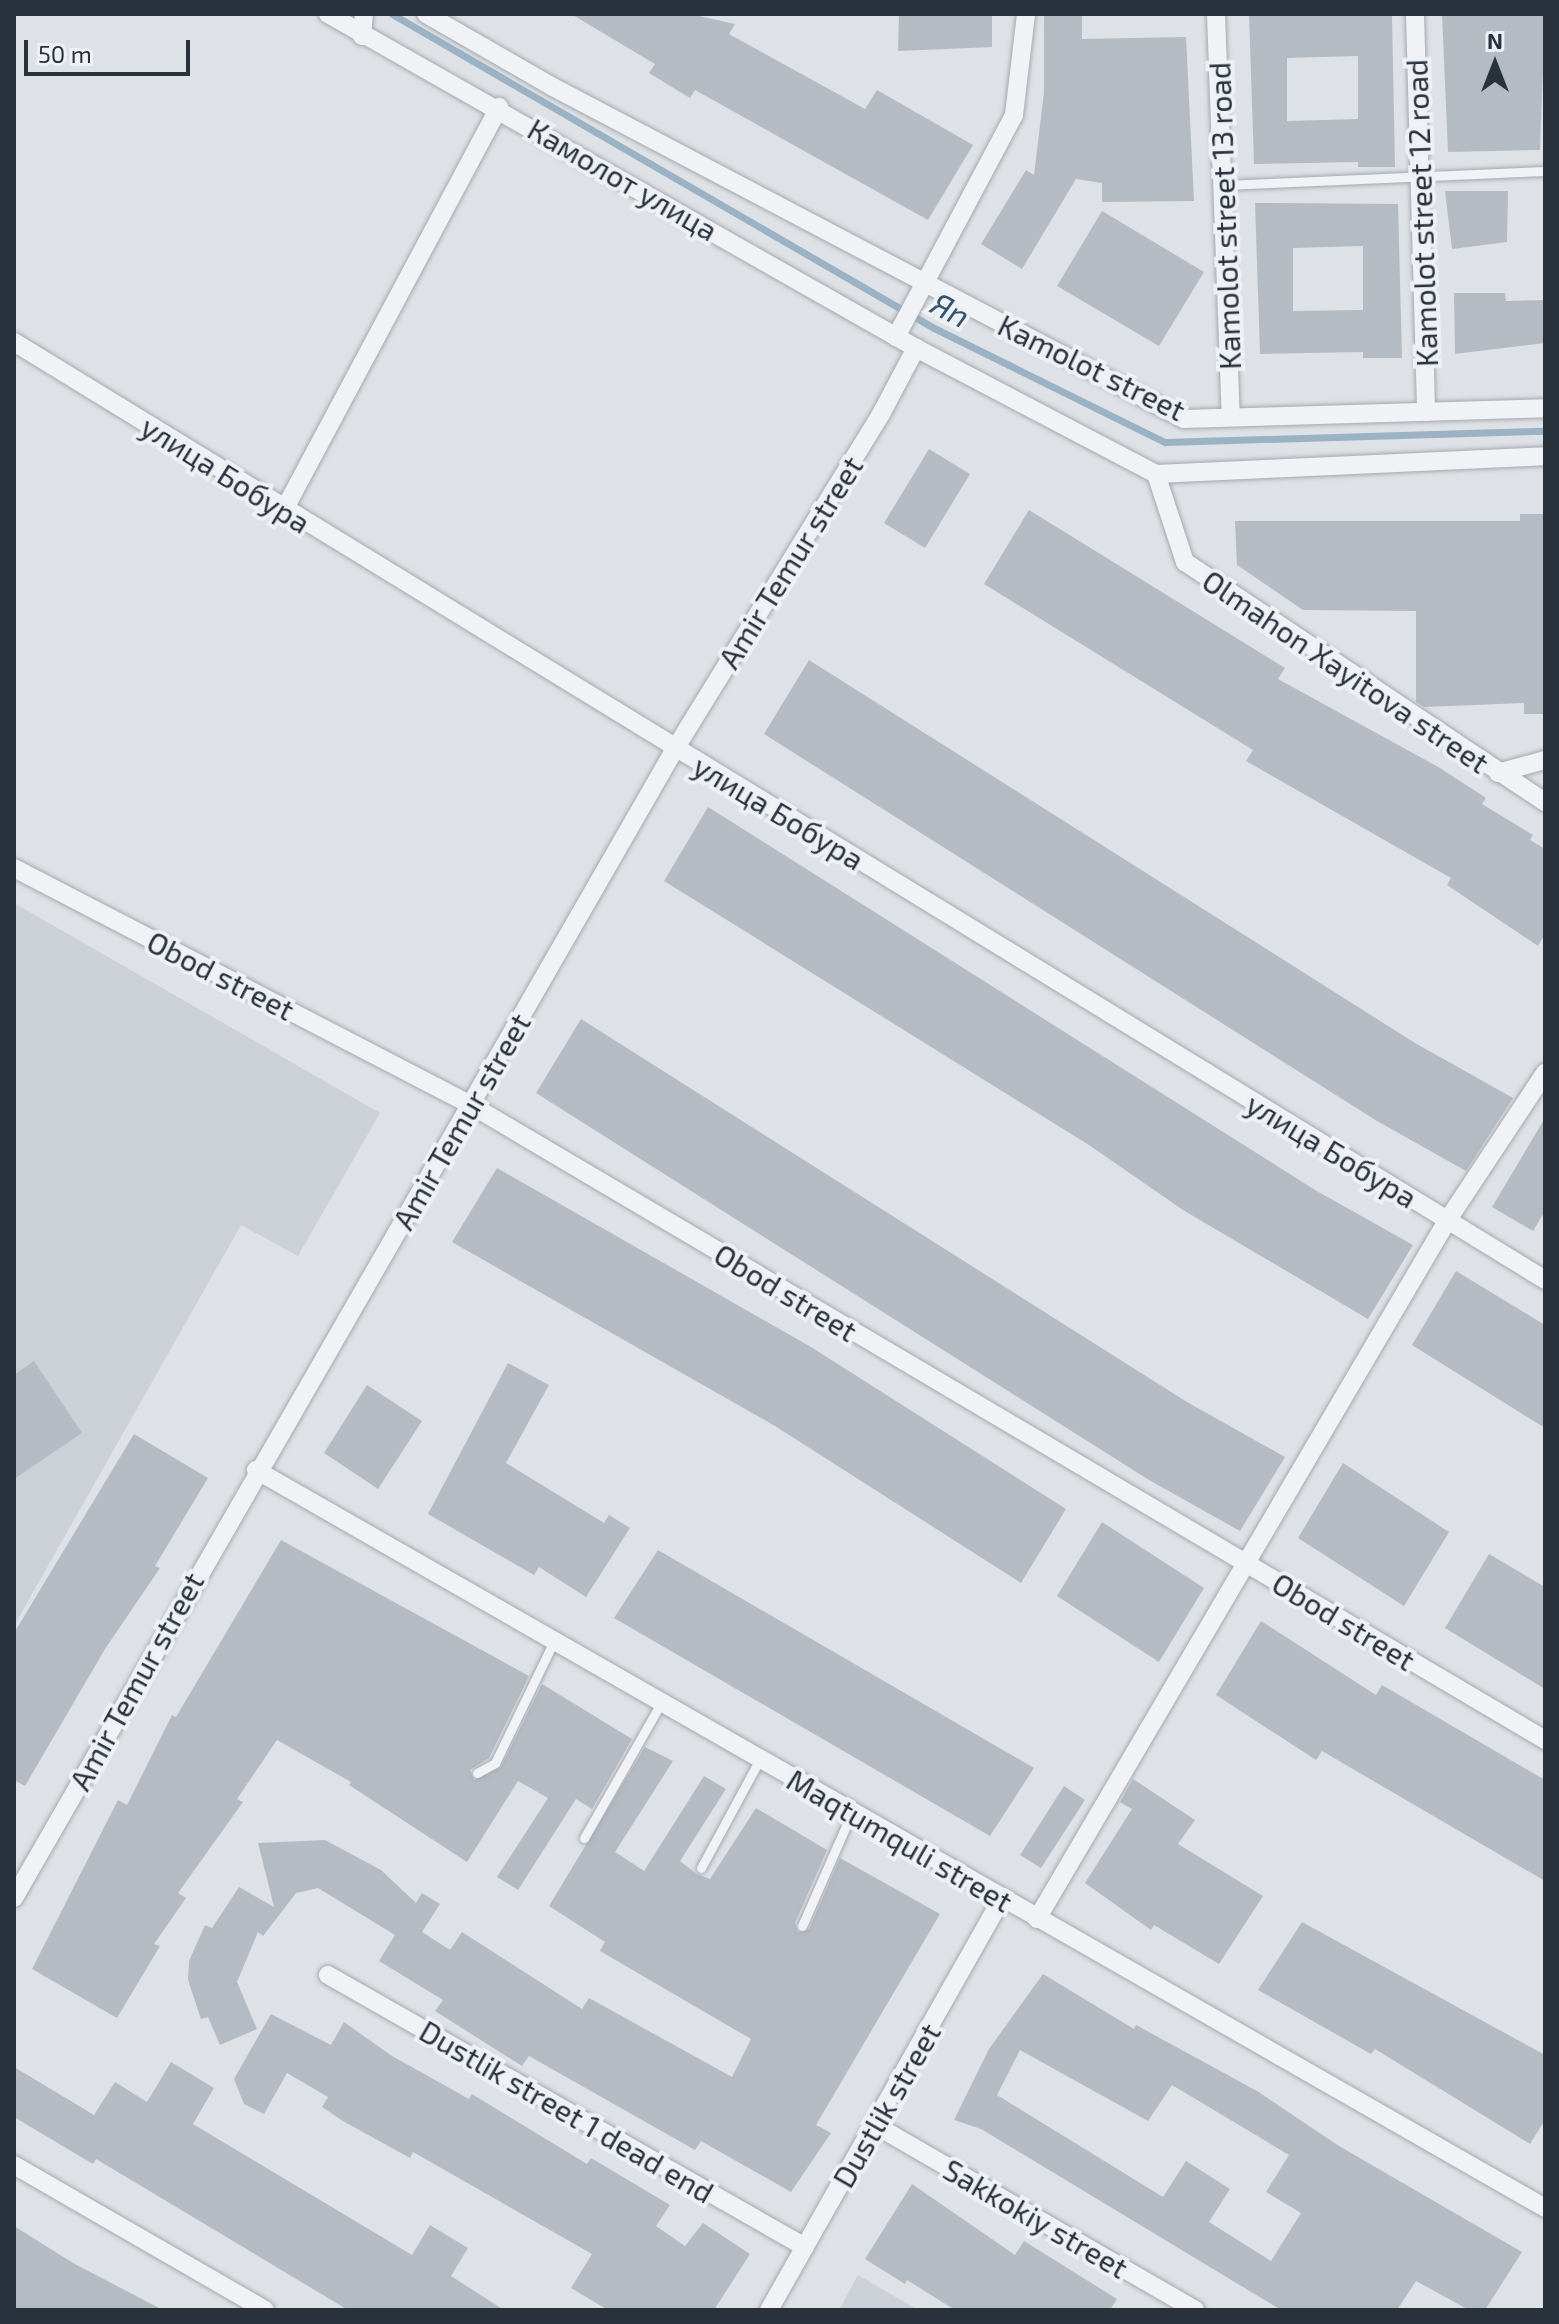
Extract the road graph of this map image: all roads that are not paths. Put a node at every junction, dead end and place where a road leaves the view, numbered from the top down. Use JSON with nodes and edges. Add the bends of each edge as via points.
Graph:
{"nodes":[{"id":1,"x":328,"y":14,"type":"edge"},
{"id":2,"x":426,"y":14,"type":"edge"},
{"id":3,"x":1026,"y":14,"type":"edge"},
{"id":4,"x":1216,"y":14,"type":"edge"},
{"id":5,"x":1415,"y":14,"type":"edge"},
{"id":6,"x":363,"y":23,"type":"edge"},
{"id":7,"x":499,"y":107,"type":"junction"},
{"id":8,"x":1545,"y":171,"type":"edge"},
{"id":9,"x":1420,"y":175,"type":"junction"},
{"id":10,"x":1223,"y":185,"type":"junction"},
{"id":11,"x":920,"y":287,"type":"junction"},
{"id":12,"x":899,"y":330,"type":"junction"},
{"id":13,"x":14,"y":342,"type":"edge"},
{"id":14,"x":916,"y":348,"type":"junction"},
{"id":15,"x":1545,"y":408,"type":"edge"},
{"id":16,"x":1426,"y":412,"type":"junction"},
{"id":17,"x":1231,"y":417,"type":"junction"},
{"id":18,"x":1545,"y":456,"type":"edge"},
{"id":19,"x":1156,"y":474,"type":"junction"},
{"id":20,"x":284,"y":510,"type":"junction"},
{"id":21,"x":675,"y":749,"type":"junction"},
{"id":22,"x":1545,"y":760,"type":"edge"},
{"id":23,"x":1498,"y":773,"type":"junction"},
{"id":24,"x":1545,"y":802,"type":"edge"},
{"id":25,"x":14,"y":868,"type":"edge"},
{"id":26,"x":1545,"y":1073,"type":"edge"},
{"id":27,"x":471,"y":1105,"type":"junction"},
{"id":28,"x":1447,"y":1221,"type":"junction"},
{"id":29,"x":1545,"y":1280,"type":"edge"},
{"id":30,"x":256,"y":1470,"type":"junction"},
{"id":31,"x":1247,"y":1564,"type":"junction"},
{"id":32,"x":554,"y":1641,"type":"junction"},
{"id":33,"x":661,"y":1703,"type":"junction"},
{"id":34,"x":1545,"y":1740,"type":"edge"},
{"id":35,"x":760,"y":1759,"type":"junction"},
{"id":36,"x":477,"y":1773,"type":"dead end"},
{"id":37,"x":852,"y":1812,"type":"junction"},
{"id":38,"x":584,"y":1838,"type":"dead end"},
{"id":39,"x":701,"y":1868,"type":"dead end"},
{"id":40,"x":14,"y":1898,"type":"edge"},
{"id":41,"x":1002,"y":1899,"type":"junction"},
{"id":42,"x":1037,"y":1919,"type":"junction"},
{"id":43,"x":802,"y":1926,"type":"dead end"},
{"id":44,"x":328,"y":1975,"type":"dead end"},
{"id":45,"x":875,"y":2125,"type":"junction"},
{"id":46,"x":14,"y":2165,"type":"edge"},
{"id":47,"x":1545,"y":2208,"type":"edge"},
{"id":48,"x":805,"y":2247,"type":"junction"},
{"id":49,"x":265,"y":2310,"type":"edge"},
{"id":50,"x":769,"y":2310,"type":"edge"},
{"id":51,"x":1196,"y":2310,"type":"edge"}],
"edges":[{"from":1,"to":6,"type":"street","name":"Камолот улица"},
{"from":2,"to":11,"type":"street","name":"Kamolot street"},
{"from":3,"to":11,"type":"street","via":[[1014,115]]},
{"from":4,"to":10,"type":"street","name":"Kamolot street 13 road"},
{"from":5,"to":9,"type":"street","name":"Kamolot street 12 road"},
{"from":6,"to":7,"type":"street","name":"Камолот улица"},
{"from":7,"to":12,"type":"street","name":"Камолот улица"},
{"from":7,"to":20,"type":"street"},
{"from":8,"to":9,"type":"lane"},
{"from":9,"to":10,"type":"lane"},
{"from":9,"to":16,"type":"street","name":"Kamolot street 12 road"},
{"from":10,"to":17,"type":"street","name":"Kamolot street 13 road"},
{"from":11,"to":12,"type":"street"},
{"from":11,"to":17,"type":"street","name":"Kamolot street","via":[[1184,419]]},
{"from":12,"to":14,"type":"street","name":"Камолот улица"},
{"from":13,"to":20,"type":"street","name":"улица Бобура"},
{"from":14,"to":19,"type":"street","via":[[1095,447]]},
{"from":14,"to":21,"type":"street","name":"Amir Temur street"},
{"from":15,"to":16,"type":"street","name":"Kamolot street"},
{"from":16,"to":17,"type":"street","name":"Kamolot street"},
{"from":18,"to":19,"type":"street"},
{"from":19,"to":23,"type":"street","name":"Olmahon Xayitova street","via":[[1185,562]]},
{"from":20,"to":21,"type":"street","name":"улица Бобура"},
{"from":21,"to":27,"type":"street","name":"Amir Temur street"},
{"from":21,"to":28,"type":"street","name":"улица Бобура"},
{"from":22,"to":23,"type":"street"},
{"from":23,"to":24,"type":"street","name":"Olmahon Xayitova street"},
{"from":25,"to":27,"type":"street","name":"Obod street"},
{"from":26,"to":28,"type":"street"},
{"from":27,"to":30,"type":"street","name":"Amir Temur street"},
{"from":27,"to":31,"type":"street","name":"Obod street"},
{"from":28,"to":29,"type":"street","name":"улица Бобура"},
{"from":28,"to":31,"type":"street"},
{"from":30,"to":32,"type":"street","name":"Maqtumquli street"},
{"from":30,"to":40,"type":"street","name":"Amir Temur street"},
{"from":31,"to":34,"type":"street","name":"Obod street"},
{"from":31,"to":42,"type":"street"},
{"from":32,"to":33,"type":"street","name":"Maqtumquli street"},
{"from":32,"to":36,"type":"lane","via":[[495,1763]]},
{"from":33,"to":35,"type":"street","name":"Maqtumquli street"},
{"from":33,"to":38,"type":"lane"},
{"from":35,"to":37,"type":"street","name":"Maqtumquli street"},
{"from":35,"to":39,"type":"lane"},
{"from":37,"to":41,"type":"street","name":"Maqtumquli street"},
{"from":37,"to":43,"type":"lane"},
{"from":41,"to":42,"type":"street","name":"Maqtumquli street"},
{"from":41,"to":45,"type":"street","name":"Dustlik street"},
{"from":42,"to":47,"type":"street","name":"Maqtumquli street"},
{"from":44,"to":48,"type":"street","name":"Dustlik street 1 dead end"},
{"from":45,"to":48,"type":"street","name":"Dustlik street"},
{"from":45,"to":51,"type":"street","name":"Sakkokiy street"},
{"from":46,"to":49,"type":"street"},
{"from":48,"to":50,"type":"street","name":"Dustlik street"}]}
